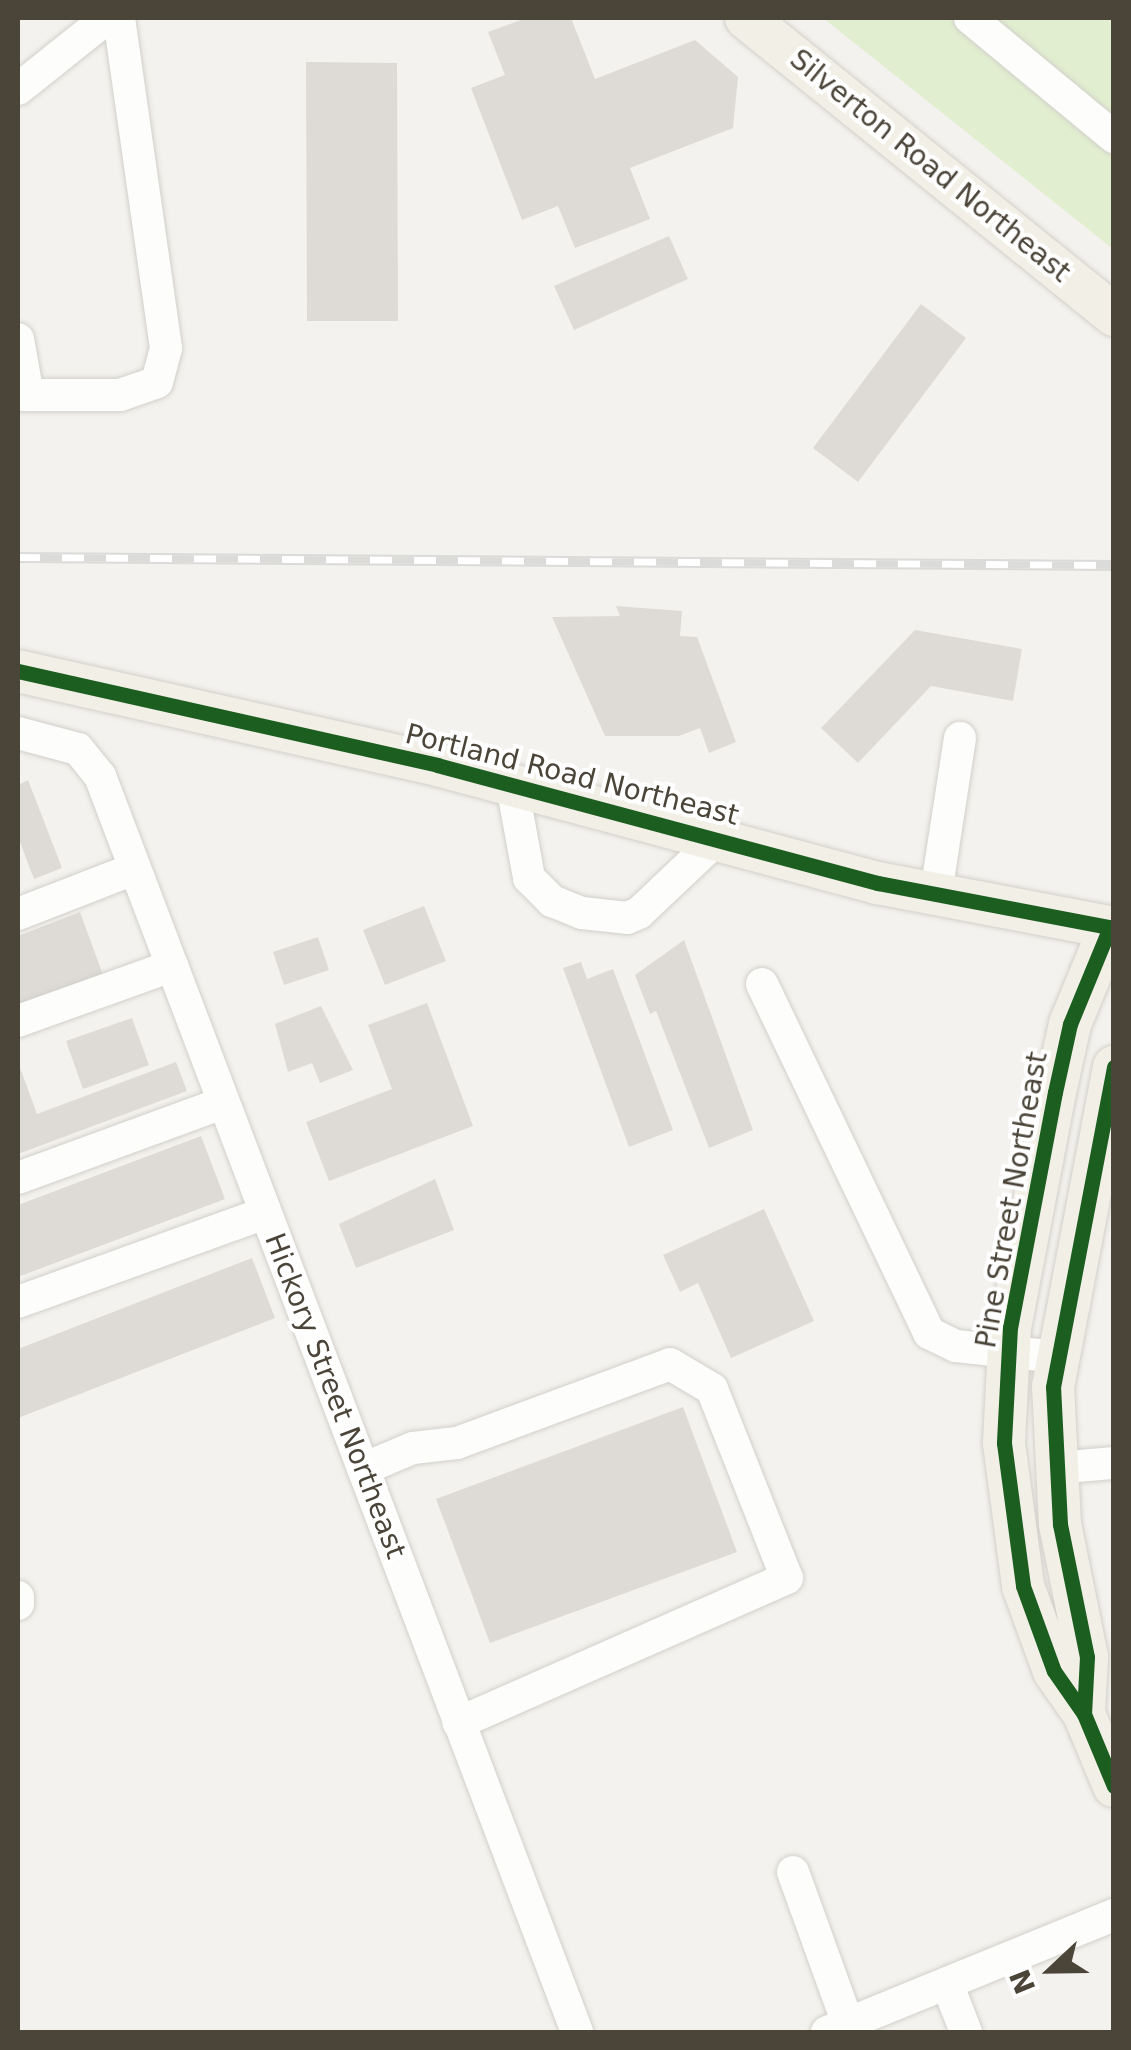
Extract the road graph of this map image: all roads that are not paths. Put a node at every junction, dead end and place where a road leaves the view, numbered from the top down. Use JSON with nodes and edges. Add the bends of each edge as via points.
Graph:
{"nodes":[{"id":1,"x":107,"y":18,"type":"edge"},
{"id":2,"x":119,"y":18,"type":"edge"},
{"id":3,"x":746,"y":18,"type":"edge"},
{"id":4,"x":970,"y":18,"type":"edge"},
{"id":5,"x":18,"y":89,"type":"edge"},
{"id":6,"x":1114,"y":136,"type":"edge"},
{"id":7,"x":1114,"y":315,"type":"edge"},
{"id":8,"x":18,"y":338,"type":"edge"},
{"id":9,"x":23,"y":395,"type":"edge"},
{"id":10,"x":18,"y":671,"type":"edge"},
{"id":11,"x":18,"y":734,"type":"edge"},
{"id":12,"x":960,"y":738,"type":"dead end"},
{"id":13,"x":512,"y":785,"type":"junction"},
{"id":14,"x":719,"y":837,"type":"junction"},
{"id":15,"x":134,"y":869,"type":"junction"},
{"id":16,"x":936,"y":894,"type":"junction"},
{"id":17,"x":19,"y":909,"type":"edge"},
{"id":18,"x":1113,"y":934,"type":"edge"},
{"id":19,"x":172,"y":966,"type":"junction"},
{"id":20,"x":762,"y":984,"type":"dead end"},
{"id":21,"x":18,"y":1022,"type":"edge"},
{"id":22,"x":1114,"y":1067,"type":"edge"},
{"id":23,"x":223,"y":1103,"type":"junction"},
{"id":24,"x":18,"y":1178,"type":"edge"},
{"id":25,"x":265,"y":1213,"type":"junction"},
{"id":26,"x":18,"y":1302,"type":"edge"},
{"id":27,"x":1008,"y":1353,"type":"junction"},
{"id":28,"x":1058,"y":1357,"type":"junction"},
{"id":29,"x":1114,"y":1463,"type":"edge"},
{"id":30,"x":1054,"y":1468,"type":"junction"},
{"id":31,"x":363,"y":1469,"type":"junction"},
{"id":32,"x":18,"y":1596,"type":"edge"},
{"id":33,"x":18,"y":1604,"type":"edge"},
{"id":34,"x":1084,"y":1714,"type":"junction"},
{"id":35,"x":459,"y":1723,"type":"junction"},
{"id":36,"x":1114,"y":1786,"type":"edge"},
{"id":37,"x":793,"y":1872,"type":"dead end"},
{"id":38,"x":1114,"y":1915,"type":"edge"},
{"id":39,"x":947,"y":1984,"type":"junction"},
{"id":40,"x":838,"y":2028,"type":"edge"},
{"id":41,"x":578,"y":2032,"type":"edge"},
{"id":42,"x":966,"y":2032,"type":"edge"}],
"edges":[{"from":1,"to":5,"type":"street"},
{"from":2,"to":9,"type":"street","via":[[166,348],[157,382],[120,395]]},
{"from":3,"to":7,"type":"main road","name":"Silverton Road Northeast"},
{"from":4,"to":6,"type":"street"},
{"from":8,"to":9,"type":"street"},
{"from":10,"to":13,"type":"main road","name":"Portland Road Northeast"},
{"from":11,"to":15,"type":"street","name":"Hickory Street Northeast","via":[[63,743],[90,760]]},
{"from":12,"to":16,"type":"street"},
{"from":13,"to":14,"type":"main road","name":"Portland Road Northeast"},
{"from":13,"to":14,"type":"street","via":[[529,878],[540,894],[582,913],[627,918],[639,912]]},
{"from":14,"to":16,"type":"main road","name":"Portland Road Northeast"},
{"from":15,"to":17,"type":"street"},
{"from":15,"to":19,"type":"street","name":"Hickory Street Northeast"},
{"from":16,"to":18,"type":"main road","name":"Portland Road Northeast"},
{"from":18,"to":27,"type":"main road","name":"Pine Street Northeast","via":[[1070,1024]]},
{"from":19,"to":21,"type":"street"},
{"from":19,"to":23,"type":"street","name":"Hickory Street Northeast"},
{"from":20,"to":27,"type":"street","via":[[929,1333],[956,1346]]},
{"from":22,"to":28,"type":"main road","name":"Pine Street Northeast"},
{"from":23,"to":24,"type":"street"},
{"from":23,"to":25,"type":"street","name":"Hickory Street Northeast"},
{"from":25,"to":26,"type":"street"},
{"from":25,"to":31,"type":"street","name":"Hickory Street Northeast"},
{"from":27,"to":28,"type":"street"},
{"from":27,"to":34,"type":"main road","name":"Pine Street Northeast","via":[[1004,1443],[1014,1545],[1054,1671]]},
{"from":28,"to":30,"type":"main road","name":"Pine Street Northeast"},
{"from":29,"to":30,"type":"street"},
{"from":30,"to":34,"type":"main road","name":"Pine Street Northeast","via":[[1087,1657]]},
{"from":31,"to":35,"type":"street","name":"Hickory Street Northeast"},
{"from":31,"to":35,"type":"street","via":[[413,1448],[457,1443],[670,1364],[712,1389],[787,1578]]},
{"from":32,"to":33,"type":"street"},
{"from":34,"to":36,"type":"main road","name":"Pine Street Northeast"},
{"from":35,"to":41,"type":"street","name":"Hickory Street Northeast"},
{"from":37,"to":40,"type":"street"},
{"from":38,"to":39,"type":"street"},
{"from":39,"to":40,"type":"street"},
{"from":39,"to":42,"type":"street"}]}
